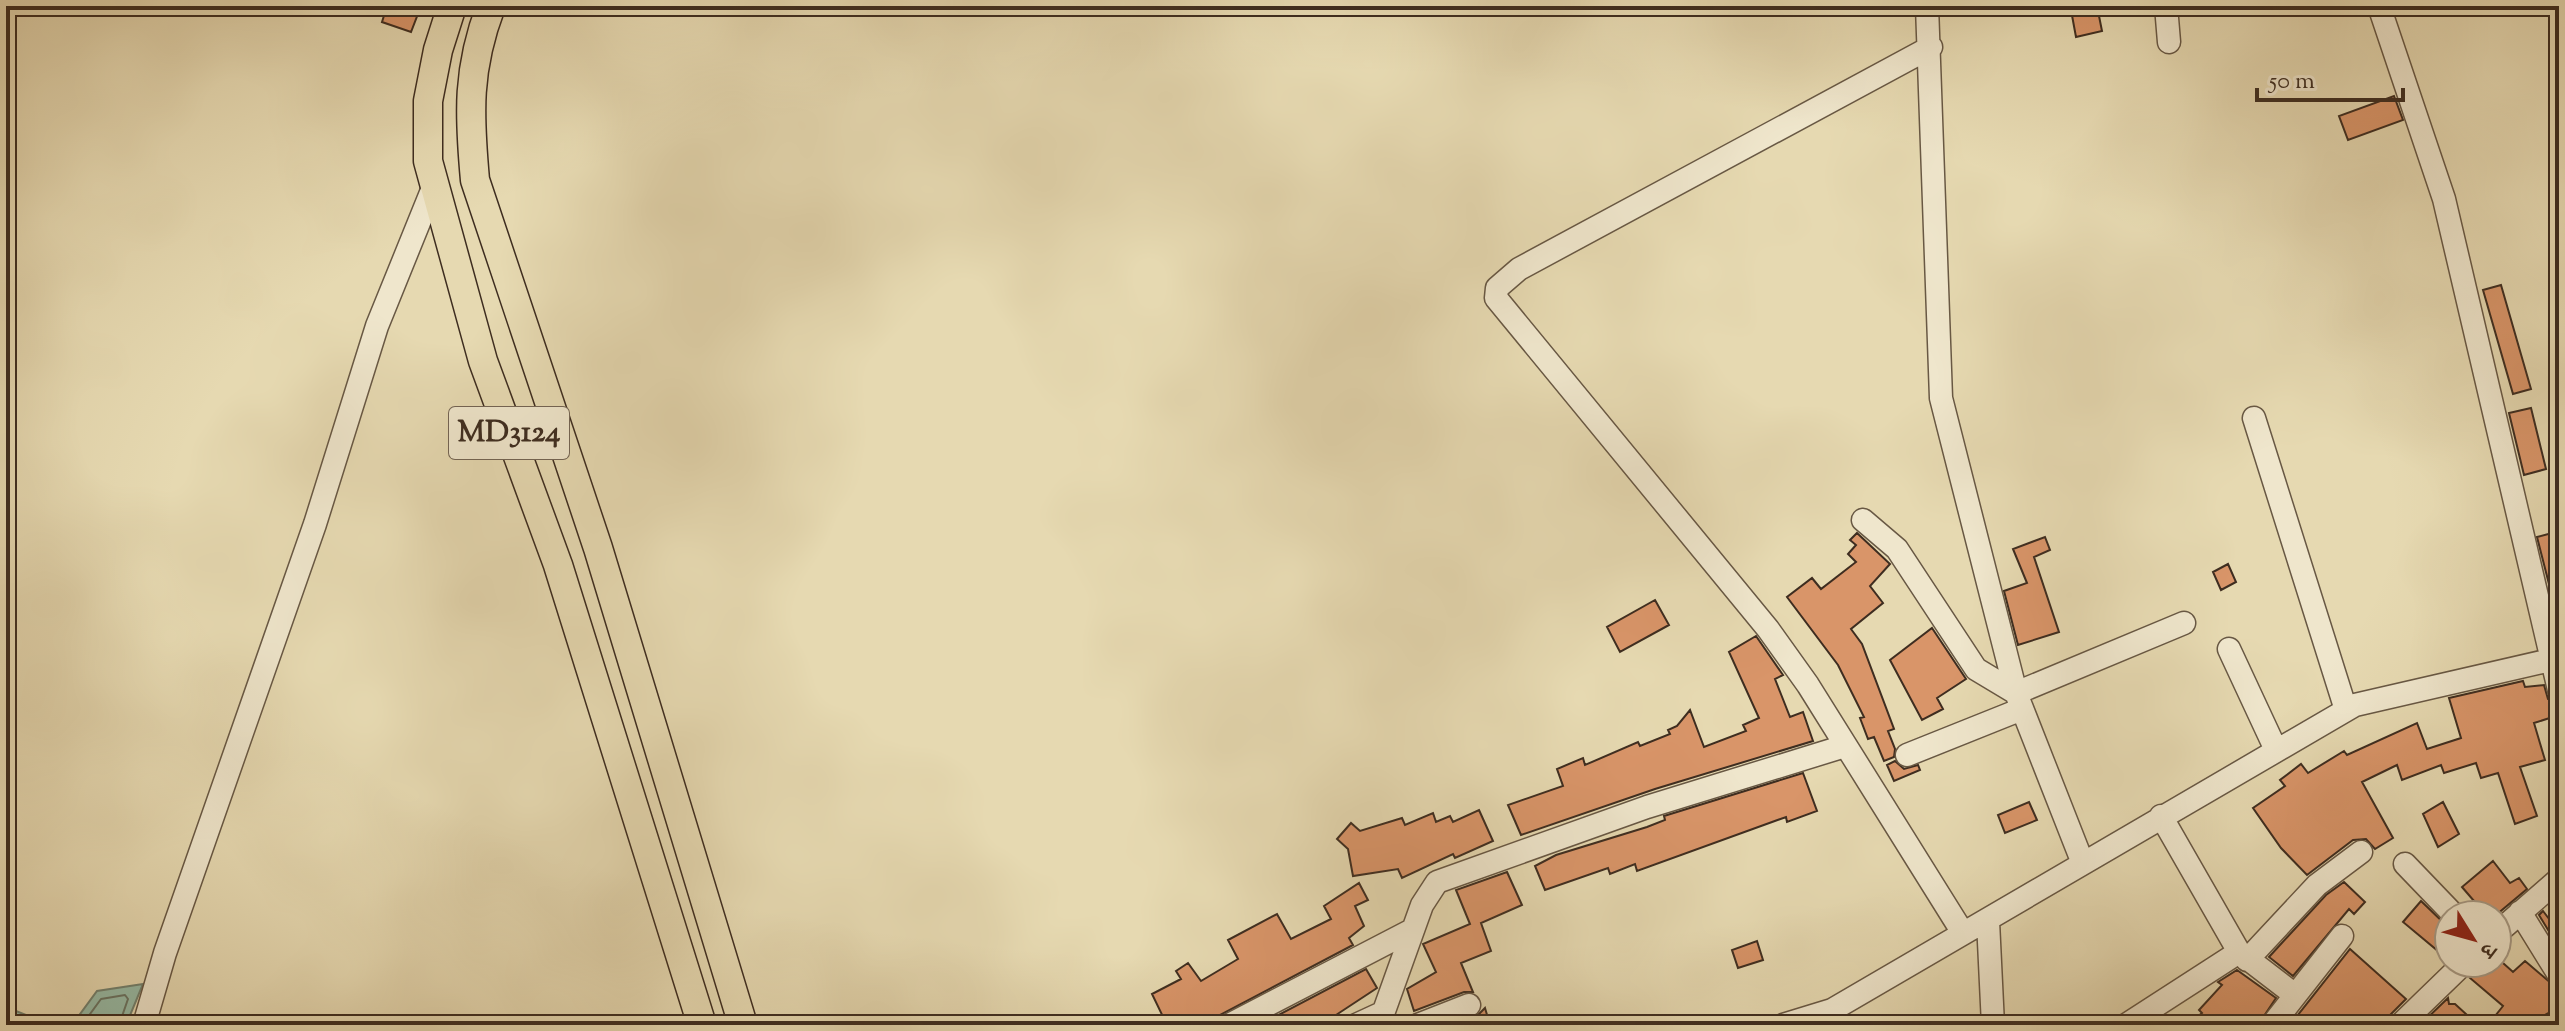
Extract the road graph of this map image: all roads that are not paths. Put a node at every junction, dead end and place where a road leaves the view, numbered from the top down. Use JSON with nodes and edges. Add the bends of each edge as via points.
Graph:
{"nodes":[{"id":1,"x":452,"y":6,"type":"edge"},
{"id":2,"x":491,"y":6,"type":"edge"},
{"id":3,"x":1927,"y":6,"type":"edge"},
{"id":4,"x":2166,"y":6,"type":"edge"},
{"id":5,"x":2379,"y":6,"type":"edge"},
{"id":6,"x":2169,"y":42,"type":"dead end"},
{"id":7,"x":1931,"y":47,"type":"junction"},
{"id":8,"x":435,"y":183,"type":"junction"},
{"id":9,"x":2254,"y":418,"type":"dead end"},
{"id":10,"x":1863,"y":520,"type":"dead end"},
{"id":11,"x":2184,"y":623,"type":"dead end"},
{"id":12,"x":2229,"y":649,"type":"dead end"},
{"id":13,"x":2555,"y":658,"type":"edge"},
{"id":14,"x":2559,"y":690,"type":"edge"},
{"id":15,"x":2019,"y":701,"type":"junction"},
{"id":16,"x":2346,"y":710,"type":"junction"},
{"id":17,"x":1845,"y":746,"type":"junction"},
{"id":18,"x":2276,"y":750,"type":"junction"},
{"id":19,"x":1907,"y":755,"type":"dead end"},
{"id":20,"x":2161,"y":816,"type":"junction"},
{"id":21,"x":2361,"y":852,"type":"dead end"},
{"id":22,"x":2082,"y":861,"type":"junction"},
{"id":23,"x":2405,"y":864,"type":"dead end"},
{"id":24,"x":2559,"y":879,"type":"edge"},
{"id":25,"x":2439,"y":899,"type":"edge"},
{"id":26,"x":2520,"y":912,"type":"junction"},
{"id":27,"x":2513,"y":918,"type":"edge"},
{"id":28,"x":1988,"y":921,"type":"junction"},
{"id":29,"x":1412,"y":930,"type":"junction"},
{"id":30,"x":1963,"y":933,"type":"junction"},
{"id":31,"x":2342,"y":936,"type":"dead end"},
{"id":32,"x":2243,"y":956,"type":"junction"},
{"id":33,"x":2559,"y":975,"type":"edge"},
{"id":34,"x":2447,"y":979,"type":"edge"},
{"id":35,"x":2295,"y":995,"type":"junction"},
{"id":36,"x":1469,"y":1005,"type":"dead end"},
{"id":37,"x":1381,"y":1019,"type":"edge"},
{"id":38,"x":2559,"y":1021,"type":"edge"},
{"id":39,"x":144,"y":1025,"type":"edge"},
{"id":40,"x":702,"y":1025,"type":"edge"},
{"id":41,"x":743,"y":1025,"type":"edge"},
{"id":42,"x":1229,"y":1025,"type":"edge"},
{"id":43,"x":1356,"y":1025,"type":"edge"},
{"id":44,"x":1418,"y":1025,"type":"edge"},
{"id":45,"x":1783,"y":1025,"type":"edge"},
{"id":46,"x":1993,"y":1025,"type":"edge"},
{"id":47,"x":2126,"y":1025,"type":"edge"},
{"id":48,"x":2272,"y":1025,"type":"edge"},
{"id":49,"x":2400,"y":1025,"type":"edge"},
{"id":50,"x":2555,"y":1025,"type":"edge"}],
"edges":[{"from":1,"to":8,"type":"main road","number":"MD3124","via":[[428,101],[428,161]]},
{"from":2,"to":41,"type":"main road","number":"MD3124","via":[[471,73],[475,180],[598,548]]},
{"from":3,"to":7,"type":"street"},
{"from":4,"to":6,"type":"street"},
{"from":5,"to":13,"type":"street","via":[[2444,199]]},
{"from":7,"to":15,"type":"street","via":[[1941,398]]},
{"from":7,"to":17,"type":"street","via":[[1519,269],[1497,288],[1496,298],[1768,629]]},
{"from":8,"to":39,"type":"street","via":[[377,326]]},
{"from":8,"to":40,"type":"main road","number":"MD3124","via":[[483,361],[558,565]]},
{"from":9,"to":16,"type":"street"},
{"from":10,"to":15,"type":"street","via":[[1897,549],[1976,669]]},
{"from":11,"to":15,"type":"street"},
{"from":12,"to":18,"type":"street"},
{"from":13,"to":14,"type":"street"},
{"from":13,"to":16,"type":"street"},
{"from":15,"to":19,"type":"street"},
{"from":15,"to":22,"type":"street"},
{"from":16,"to":18,"type":"street"},
{"from":17,"to":29,"type":"street","via":[[1647,807],[1437,882]]},
{"from":17,"to":30,"type":"street"},
{"from":18,"to":20,"type":"street"},
{"from":20,"to":22,"type":"street"},
{"from":20,"to":32,"type":"street"},
{"from":21,"to":32,"type":"street","via":[[2317,885]]},
{"from":22,"to":28,"type":"street"},
{"from":23,"to":25,"type":"street"},
{"from":24,"to":26,"type":"street"},
{"from":26,"to":27,"type":"street"},
{"from":26,"to":33,"type":"street"},
{"from":28,"to":30,"type":"street"},
{"from":28,"to":46,"type":"street"},
{"from":29,"to":37,"type":"street"},
{"from":29,"to":42,"type":"street"},
{"from":30,"to":45,"type":"street","via":[[1832,1010]]},
{"from":31,"to":35,"type":"street"},
{"from":32,"to":35,"type":"street"},
{"from":32,"to":47,"type":"street"},
{"from":34,"to":49,"type":"street"},
{"from":35,"to":48,"type":"street"},
{"from":36,"to":44,"type":"street"},
{"from":37,"to":43,"type":"street"},
{"from":38,"to":50,"type":"street"}]}
